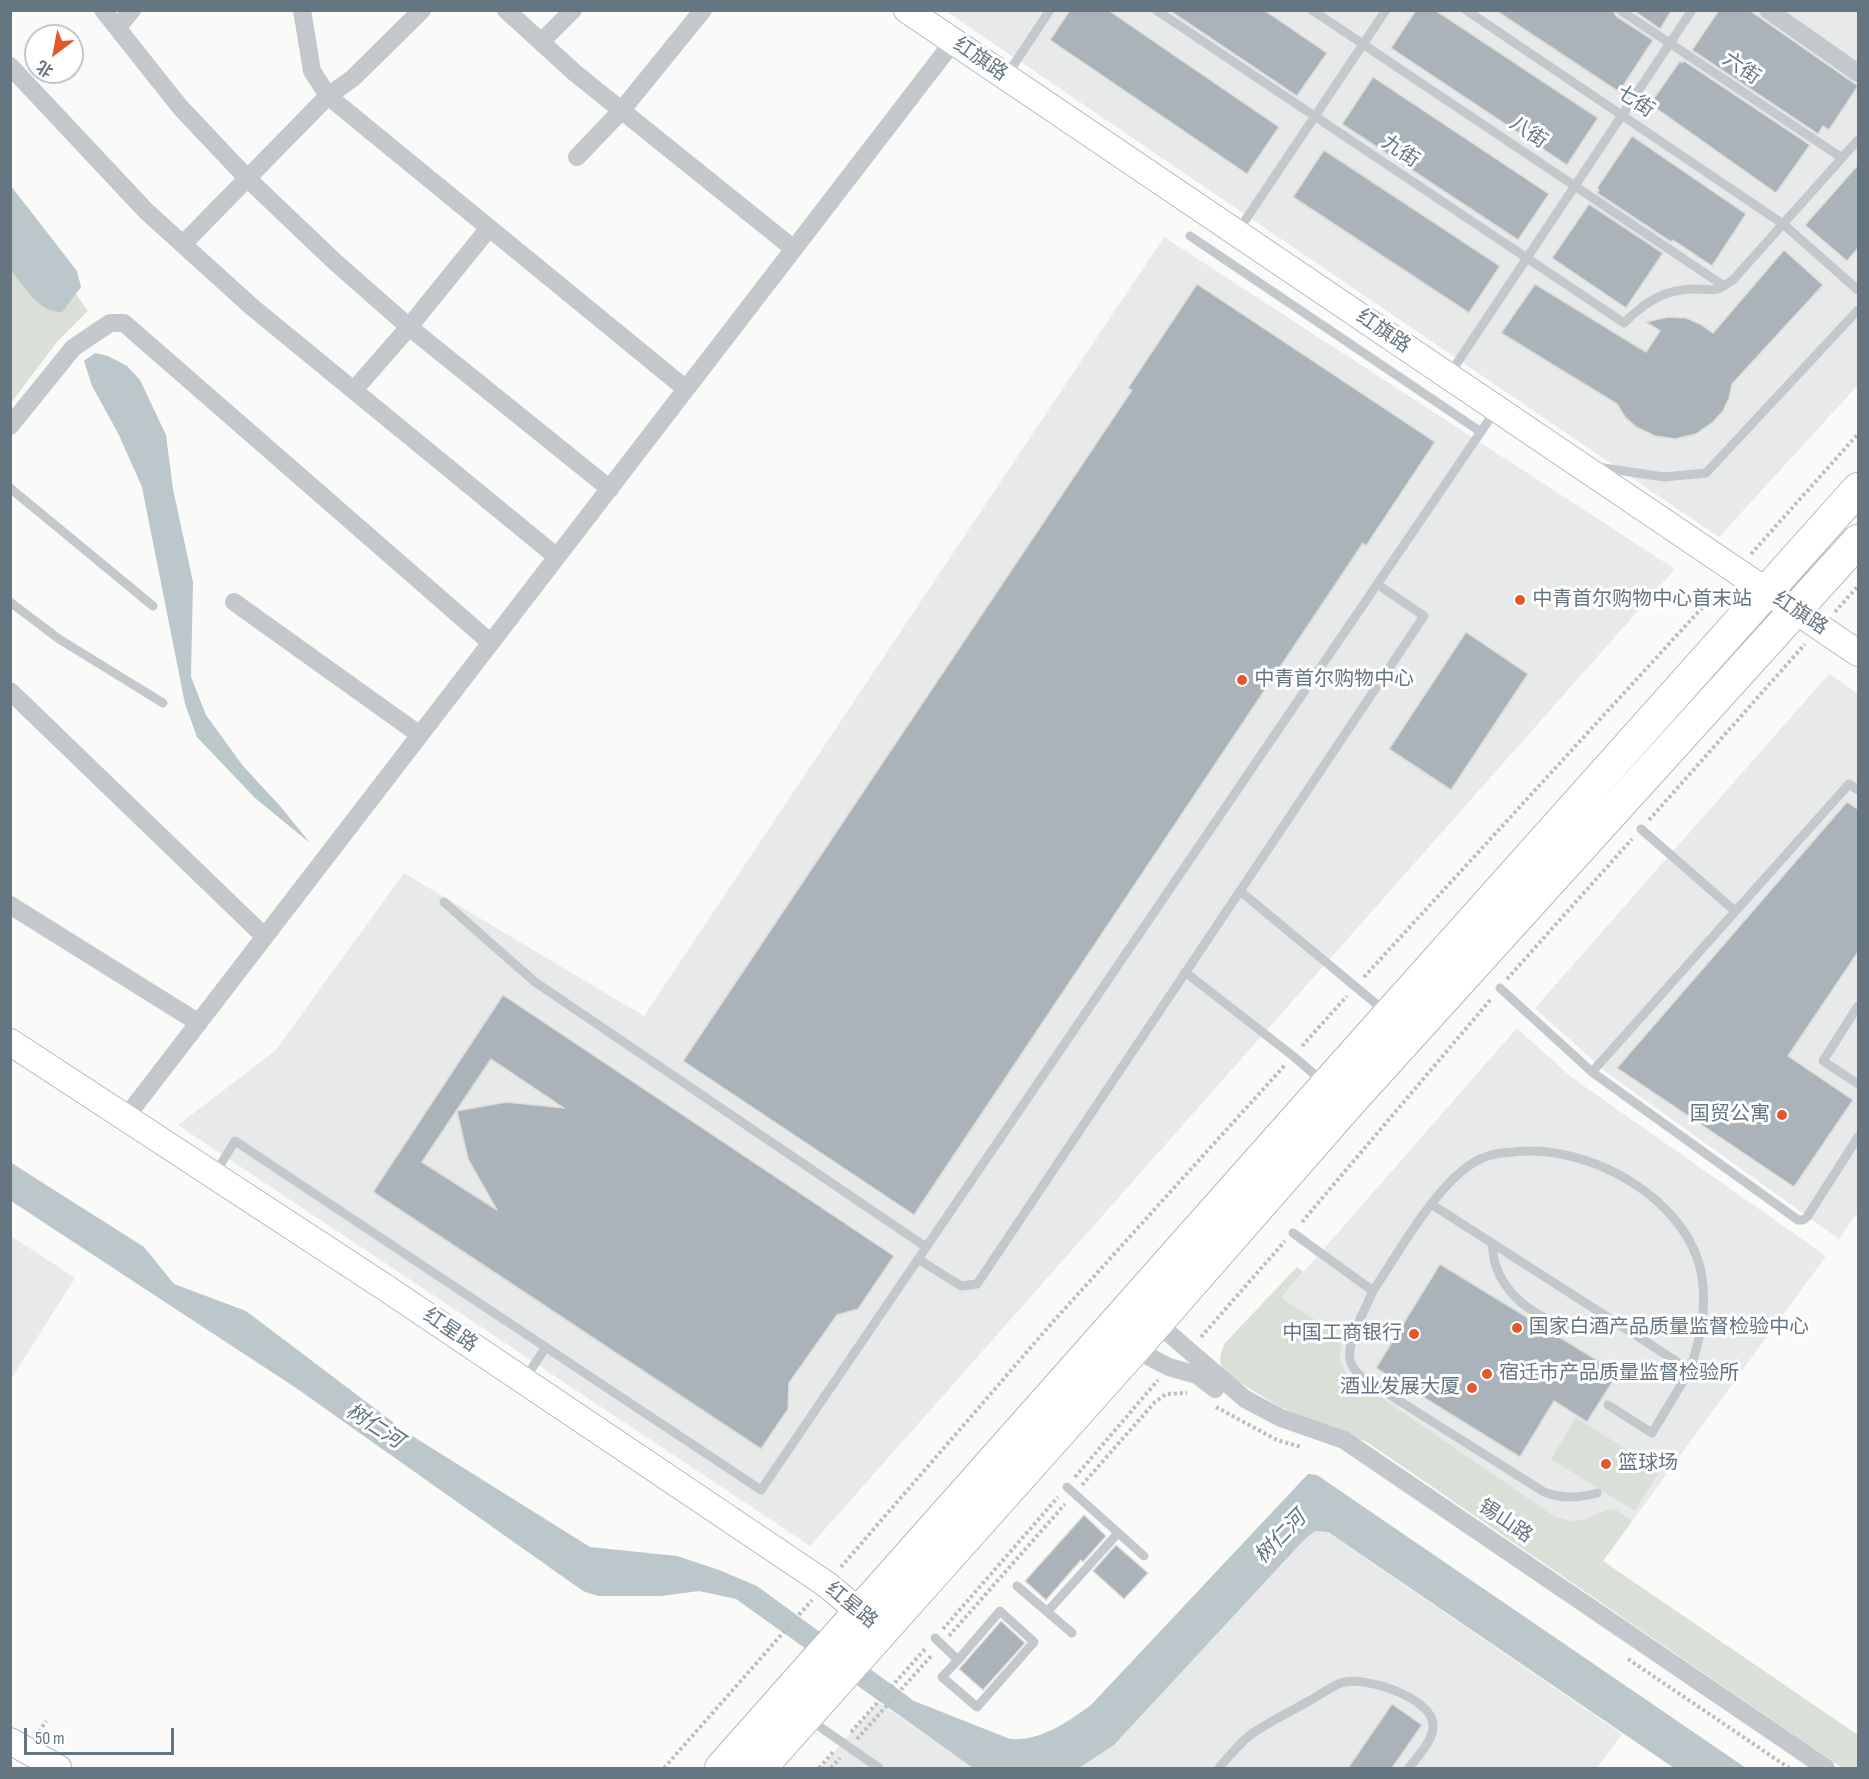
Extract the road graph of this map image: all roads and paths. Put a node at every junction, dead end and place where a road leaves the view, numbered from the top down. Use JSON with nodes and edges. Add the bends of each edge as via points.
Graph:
{"nodes":[{"id":1,"x":104,"y":10,"type":"edge"},
{"id":2,"x":132,"y":10,"type":"edge"},
{"id":3,"x":302,"y":10,"type":"edge"},
{"id":4,"x":422,"y":10,"type":"edge"},
{"id":5,"x":506,"y":10,"type":"edge"},
{"id":6,"x":573,"y":10,"type":"edge"},
{"id":7,"x":703,"y":10,"type":"edge"},
{"id":8,"x":907,"y":10,"type":"edge"},
{"id":9,"x":1050,"y":10,"type":"edge"},
{"id":10,"x":1156,"y":10,"type":"edge"},
{"id":11,"x":1312,"y":10,"type":"edge"},
{"id":12,"x":1386,"y":10,"type":"edge"},
{"id":13,"x":1466,"y":10,"type":"edge"},
{"id":14,"x":1620,"y":10,"type":"edge"},
{"id":15,"x":1692,"y":10,"type":"edge"},
{"id":16,"x":1768,"y":10,"type":"edge"},
{"id":17,"x":118,"y":27,"type":"junction"},
{"id":18,"x":540,"y":42,"type":"junction"},
{"id":19,"x":953,"y":42,"type":"junction"},
{"id":20,"x":1670,"y":44,"type":"junction"},
{"id":21,"x":1363,"y":45,"type":"junction"},
{"id":22,"x":10,"y":66,"type":"edge"},
{"id":23,"x":1858,"y":73,"type":"edge"},
{"id":24,"x":1005,"y":77,"type":"junction"},
{"id":25,"x":328,"y":96,"type":"junction"},
{"id":26,"x":621,"y":111,"type":"junction"},
{"id":27,"x":1622,"y":115,"type":"junction"},
{"id":28,"x":1315,"y":117,"type":"junction"},
{"id":29,"x":1858,"y":140,"type":"edge"},
{"id":30,"x":577,"y":158,"type":"dead end"},
{"id":31,"x":1842,"y":158,"type":"junction"},
{"id":32,"x":248,"y":179,"type":"junction"},
{"id":33,"x":1575,"y":186,"type":"junction"},
{"id":34,"x":1783,"y":224,"type":"junction"},
{"id":35,"x":489,"y":228,"type":"junction"},
{"id":36,"x":1237,"y":233,"type":"junction"},
{"id":37,"x":1190,"y":236,"type":"dead end"},
{"id":38,"x":183,"y":244,"type":"junction"},
{"id":39,"x":794,"y":249,"type":"junction"},
{"id":40,"x":1527,"y":258,"type":"junction"},
{"id":41,"x":1724,"y":286,"type":"junction"},
{"id":42,"x":1858,"y":290,"type":"edge"},
{"id":43,"x":1858,"y":310,"type":"edge"},
{"id":44,"x":409,"y":327,"type":"junction"},
{"id":45,"x":1448,"y":376,"type":"junction"},
{"id":46,"x":686,"y":389,"type":"junction"},
{"id":47,"x":354,"y":390,"type":"junction"},
{"id":48,"x":1496,"y":409,"type":"junction"},
{"id":49,"x":10,"y":426,"type":"edge"},
{"id":50,"x":1481,"y":432,"type":"junction"},
{"id":51,"x":1858,"y":434,"type":"edge"},
{"id":52,"x":1578,"y":464,"type":"junction"},
{"id":53,"x":10,"y":488,"type":"edge"},
{"id":54,"x":610,"y":489,"type":"junction"},
{"id":55,"x":1858,"y":489,"type":"edge"},
{"id":56,"x":1858,"y":541,"type":"edge"},
{"id":57,"x":557,"y":557,"type":"junction"},
{"id":58,"x":1736,"y":571,"type":"junction"},
{"id":59,"x":1377,"y":584,"type":"junction"},
{"id":60,"x":1858,"y":586,"type":"edge"},
{"id":61,"x":1767,"y":593,"type":"junction"},
{"id":62,"x":10,"y":602,"type":"edge"},
{"id":63,"x":234,"y":602,"type":"dead end"},
{"id":64,"x":153,"y":606,"type":"dead end"},
{"id":65,"x":1808,"y":620,"type":"junction"},
{"id":66,"x":491,"y":643,"type":"junction"},
{"id":67,"x":1858,"y":653,"type":"edge"},
{"id":68,"x":10,"y":691,"type":"edge"},
{"id":69,"x":163,"y":703,"type":"dead end"},
{"id":70,"x":420,"y":735,"type":"junction"},
{"id":71,"x":1858,"y":790,"type":"edge"},
{"id":72,"x":1641,"y":829,"type":"junction"},
{"id":73,"x":1240,"y":891,"type":"junction"},
{"id":74,"x":444,"y":902,"type":"dead end"},
{"id":75,"x":10,"y":905,"type":"edge"},
{"id":76,"x":1735,"y":911,"type":"junction"},
{"id":77,"x":265,"y":937,"type":"junction"},
{"id":78,"x":1185,"y":972,"type":"junction"},
{"id":79,"x":1355,"y":987,"type":"junction"},
{"id":80,"x":1500,"y":988,"type":"junction"},
{"id":81,"x":1858,"y":1006,"type":"edge"},
{"id":82,"x":1389,"y":1015,"type":"junction"},
{"id":83,"x":199,"y":1023,"type":"junction"},
{"id":84,"x":10,"y":1042,"type":"edge"},
{"id":85,"x":1293,"y":1056,"type":"junction"},
{"id":86,"x":1592,"y":1072,"type":"junction"},
{"id":87,"x":1858,"y":1084,"type":"edge"},
{"id":88,"x":1338,"y":1093,"type":"junction"},
{"id":89,"x":126,"y":1117,"type":"junction"},
{"id":90,"x":1858,"y":1137,"type":"edge"},
{"id":91,"x":214,"y":1175,"type":"junction"},
{"id":92,"x":1431,"y":1204,"type":"junction"},
{"id":93,"x":1293,"y":1233,"type":"junction"},
{"id":94,"x":1492,"y":1243,"type":"junction"},
{"id":95,"x":926,"y":1247,"type":"junction"},
{"id":96,"x":918,"y":1259,"type":"junction"},
{"id":97,"x":1373,"y":1291,"type":"junction"},
{"id":98,"x":1157,"y":1323,"type":"junction"},
{"id":99,"x":1616,"y":1323,"type":"junction"},
{"id":100,"x":546,"y":1347,"type":"junction"},
{"id":101,"x":1134,"y":1349,"type":"junction"},
{"id":102,"x":1188,"y":1352,"type":"junction"},
{"id":103,"x":1168,"y":1367,"type":"junction"},
{"id":104,"x":1690,"y":1370,"type":"junction"},
{"id":105,"x":524,"y":1381,"type":"junction"},
{"id":106,"x":1189,"y":1393,"type":"dead end"},
{"id":107,"x":1209,"y":1403,"type":"dead end"},
{"id":108,"x":1608,"y":1405,"type":"dead end"},
{"id":109,"x":1306,"y":1449,"type":"dead end"},
{"id":110,"x":1071,"y":1490,"type":"junction"},
{"id":111,"x":1598,"y":1493,"type":"dead end"},
{"id":112,"x":1118,"y":1533,"type":"junction"},
{"id":113,"x":1144,"y":1556,"type":"dead end"},
{"id":114,"x":826,"y":1584,"type":"junction"},
{"id":115,"x":1017,"y":1586,"type":"dead end"},
{"id":116,"x":1047,"y":1612,"type":"junction"},
{"id":117,"x":871,"y":1622,"type":"junction"},
{"id":118,"x":1072,"y":1633,"type":"dead end"},
{"id":119,"x":938,"y":1641,"type":"junction"},
{"id":120,"x":1623,"y":1655,"type":"dead end"},
{"id":121,"x":958,"y":1660,"type":"junction"},
{"id":122,"x":802,"y":1714,"type":"junction"},
{"id":123,"x":10,"y":1740,"type":"edge"},
{"id":124,"x":846,"y":1745,"type":"junction"},
{"id":125,"x":57,"y":1768,"type":"edge"},
{"id":126,"x":664,"y":1768,"type":"edge"},
{"id":127,"x":722,"y":1768,"type":"edge"},
{"id":128,"x":760,"y":1768,"type":"edge"},
{"id":129,"x":819,"y":1768,"type":"edge"},
{"id":130,"x":831,"y":1768,"type":"edge"},
{"id":131,"x":879,"y":1768,"type":"edge"},
{"id":132,"x":1219,"y":1768,"type":"edge"},
{"id":133,"x":1409,"y":1768,"type":"edge"},
{"id":134,"x":1789,"y":1768,"type":"edge"},
{"id":135,"x":1805,"y":1768,"type":"edge"},
{"id":136,"x":1826,"y":1768,"type":"edge"}],
"edges":[{"from":1,"to":17,"type":"street"},
{"from":2,"to":17,"type":"street"},
{"from":3,"to":25,"type":"street","via":[[312,71]]},
{"from":4,"to":25,"type":"street","via":[[353,78]]},
{"from":5,"to":18,"type":"street"},
{"from":6,"to":18,"type":"street"},
{"from":7,"to":26,"type":"street"},
{"from":8,"to":19,"type":"street","name":"红旗路"},
{"from":9,"to":24,"type":"lane"},
{"from":10,"to":28,"type":"lane","name":"九街"},
{"from":11,"to":21,"type":"lane","name":"八街"},
{"from":12,"to":21,"type":"lane"},
{"from":13,"to":27,"type":"lane","name":"七街"},
{"from":14,"to":20,"type":"lane","name":"六街"},
{"from":15,"to":20,"type":"lane"},
{"from":16,"to":23,"type":"street"},
{"from":17,"to":32,"type":"street","via":[[180,107]]},
{"from":18,"to":26,"type":"street"},
{"from":19,"to":24,"type":"street","name":"红旗路"},
{"from":19,"to":39,"type":"street"},
{"from":20,"to":27,"type":"lane"},
{"from":20,"to":31,"type":"lane","name":"六街"},
{"from":21,"to":28,"type":"lane"},
{"from":21,"to":33,"type":"lane","name":"八街"},
{"from":22,"to":38,"type":"street","via":[[146,211]]},
{"from":24,"to":36,"type":"street","name":"红旗路"},
{"from":25,"to":32,"type":"street"},
{"from":25,"to":35,"type":"street"},
{"from":26,"to":30,"type":"street"},
{"from":26,"to":39,"type":"street"},
{"from":27,"to":33,"type":"lane"},
{"from":27,"to":34,"type":"lane","name":"七街"},
{"from":28,"to":36,"type":"lane"},
{"from":28,"to":40,"type":"lane","name":"九街"},
{"from":29,"to":31,"type":"lane"},
{"from":31,"to":34,"type":"lane"},
{"from":32,"to":38,"type":"street"},
{"from":32,"to":44,"type":"street"},
{"from":33,"to":40,"type":"lane"},
{"from":33,"to":41,"type":"lane","name":"八街"},
{"from":34,"to":41,"type":"lane"},
{"from":34,"to":42,"type":"lane","name":"七街"},
{"from":35,"to":44,"type":"street"},
{"from":35,"to":46,"type":"street"},
{"from":36,"to":45,"type":"street","name":"红旗路"},
{"from":37,"to":50,"type":"lane"},
{"from":38,"to":47,"type":"street","via":[[252,307]]},
{"from":39,"to":46,"type":"street"},
{"from":40,"to":41,"type":"lane","name":"九街","via":[[1624,323],[1641,306],[1662,295],[1694,289],[1716,291]]},
{"from":40,"to":45,"type":"lane"},
{"from":43,"to":52,"type":"lane","via":[[1706,473],[1664,477]]},
{"from":44,"to":47,"type":"street"},
{"from":44,"to":54,"type":"street"},
{"from":45,"to":48,"type":"street","name":"红旗路"},
{"from":46,"to":54,"type":"street"},
{"from":47,"to":57,"type":"street"},
{"from":48,"to":50,"type":"lane"},
{"from":48,"to":52,"type":"street","name":"红旗路"},
{"from":49,"to":66,"type":"street","via":[[73,348],[110,322],[124,323]]},
{"from":50,"to":59,"type":"lane"},
{"from":51,"to":58,"type":"path"},
{"from":52,"to":58,"type":"street","name":"红旗路"},
{"from":53,"to":64,"type":"lane"},
{"from":54,"to":57,"type":"street"},
{"from":55,"to":61,"type":"highway"},
{"from":56,"to":65,"type":"highway"},
{"from":57,"to":66,"type":"street"},
{"from":58,"to":61,"type":"street","name":"红旗路"},
{"from":58,"to":79,"type":"path"},
{"from":59,"to":73,"type":"lane","via":[[1424,616]]},
{"from":59,"to":95,"type":"lane"},
{"from":60,"to":65,"type":"path"},
{"from":61,"to":65,"type":"street","name":"红旗路"},
{"from":61,"to":82,"type":"highway"},
{"from":62,"to":69,"type":"lane","via":[[59,639]]},
{"from":63,"to":70,"type":"street"},
{"from":65,"to":67,"type":"street","name":"红旗路"},
{"from":65,"to":72,"type":"path"},
{"from":65,"to":88,"type":"highway"},
{"from":66,"to":70,"type":"street"},
{"from":68,"to":77,"type":"street"},
{"from":70,"to":77,"type":"street"},
{"from":71,"to":76,"type":"lane","via":[[1849,784]]},
{"from":72,"to":76,"type":"lane"},
{"from":72,"to":80,"type":"path"},
{"from":73,"to":78,"type":"lane"},
{"from":73,"to":79,"type":"lane"},
{"from":74,"to":95,"type":"lane","via":[[535,982]]},
{"from":75,"to":83,"type":"street"},
{"from":76,"to":86,"type":"lane"},
{"from":77,"to":83,"type":"street"},
{"from":78,"to":85,"type":"lane"},
{"from":78,"to":96,"type":"lane","via":[[977,1284],[961,1286]]},
{"from":79,"to":82,"type":"lane"},
{"from":79,"to":85,"type":"path"},
{"from":80,"to":86,"type":"lane"},
{"from":80,"to":93,"type":"path"},
{"from":81,"to":87,"type":"lane","via":[[1823,1061]]},
{"from":82,"to":88,"type":"highway"},
{"from":83,"to":89,"type":"street"},
{"from":84,"to":89,"type":"street","name":"红星路"},
{"from":85,"to":88,"type":"lane"},
{"from":85,"to":114,"type":"path","via":[[1051,1324]]},
{"from":86,"to":90,"type":"lane","via":[[1798,1220],[1807,1216]]},
{"from":88,"to":98,"type":"highway"},
{"from":88,"to":117,"type":"highway"},
{"from":89,"to":91,"type":"street","name":"红星路"},
{"from":91,"to":100,"type":"lane","via":[[235,1141]]},
{"from":91,"to":105,"type":"street","name":"红星路"},
{"from":92,"to":94,"type":"lane"},
{"from":92,"to":97,"type":"lane"},
{"from":92,"to":104,"type":"lane","via":[[1468,1167],[1492,1154],[1529,1150],[1558,1153],[1597,1163],[1628,1178],[1659,1203],[1695,1252],[1702,1275],[1703,1323]]},
{"from":93,"to":97,"type":"lane"},
{"from":93,"to":102,"type":"path"},
{"from":94,"to":99,"type":"lane"},
{"from":94,"to":99,"type":"lane","via":[[1495,1264],[1510,1293],[1538,1314],[1575,1326]]},
{"from":95,"to":96,"type":"lane"},
{"from":96,"to":100,"type":"lane","via":[[761,1490]]},
{"from":97,"to":111,"type":"lane","via":[[1352,1339],[1350,1358],[1363,1378],[1544,1492],[1574,1498]]},
{"from":98,"to":101,"type":"highway"},
{"from":98,"to":102,"type":"street","name":"锡山路"},
{"from":99,"to":104,"type":"lane"},
{"from":100,"to":105,"type":"lane"},
{"from":101,"to":103,"type":"street","name":"锡山路"},
{"from":101,"to":117,"type":"highway"},
{"from":102,"to":136,"type":"street","name":"锡山路","via":[[1245,1399],[1281,1418],[1344,1440]]},
{"from":103,"to":110,"type":"path"},
{"from":103,"to":135,"type":"street","name":"锡山路","via":[[1197,1375],[1237,1406],[1269,1424],[1338,1449]]},
{"from":104,"to":108,"type":"lane","via":[[1652,1433]]},
{"from":105,"to":114,"type":"street","name":"红星路"},
{"from":106,"to":110,"type":"path","via":[[1166,1394],[1154,1403]]},
{"from":107,"to":109,"type":"path","via":[[1276,1440]]},
{"from":110,"to":112,"type":"lane"},
{"from":110,"to":119,"type":"path"},
{"from":110,"to":119,"type":"path"},
{"from":112,"to":113,"type":"lane"},
{"from":112,"to":116,"type":"lane"},
{"from":114,"to":117,"type":"street","name":"红星路"},
{"from":114,"to":126,"type":"path"},
{"from":115,"to":116,"type":"lane"},
{"from":116,"to":118,"type":"lane"},
{"from":117,"to":122,"type":"highway"},
{"from":117,"to":127,"type":"highway"},
{"from":119,"to":121,"type":"lane"},
{"from":119,"to":124,"type":"path"},
{"from":119,"to":124,"type":"path"},
{"from":120,"to":134,"type":"path"},
{"from":121,"to":121,"type":"lane","via":[[942,1677],[977,1707],[1034,1642],[1000,1611]]},
{"from":122,"to":124,"type":"lane"},
{"from":122,"to":128,"type":"highway"},
{"from":123,"to":125,"type":"street"},
{"from":124,"to":129,"type":"path"},
{"from":124,"to":130,"type":"path"},
{"from":124,"to":131,"type":"lane"},
{"from":132,"to":133,"type":"lane","via":[[1236,1748],[1265,1725],[1343,1682],[1359,1682],[1380,1686],[1427,1708],[1434,1728]]}]}
